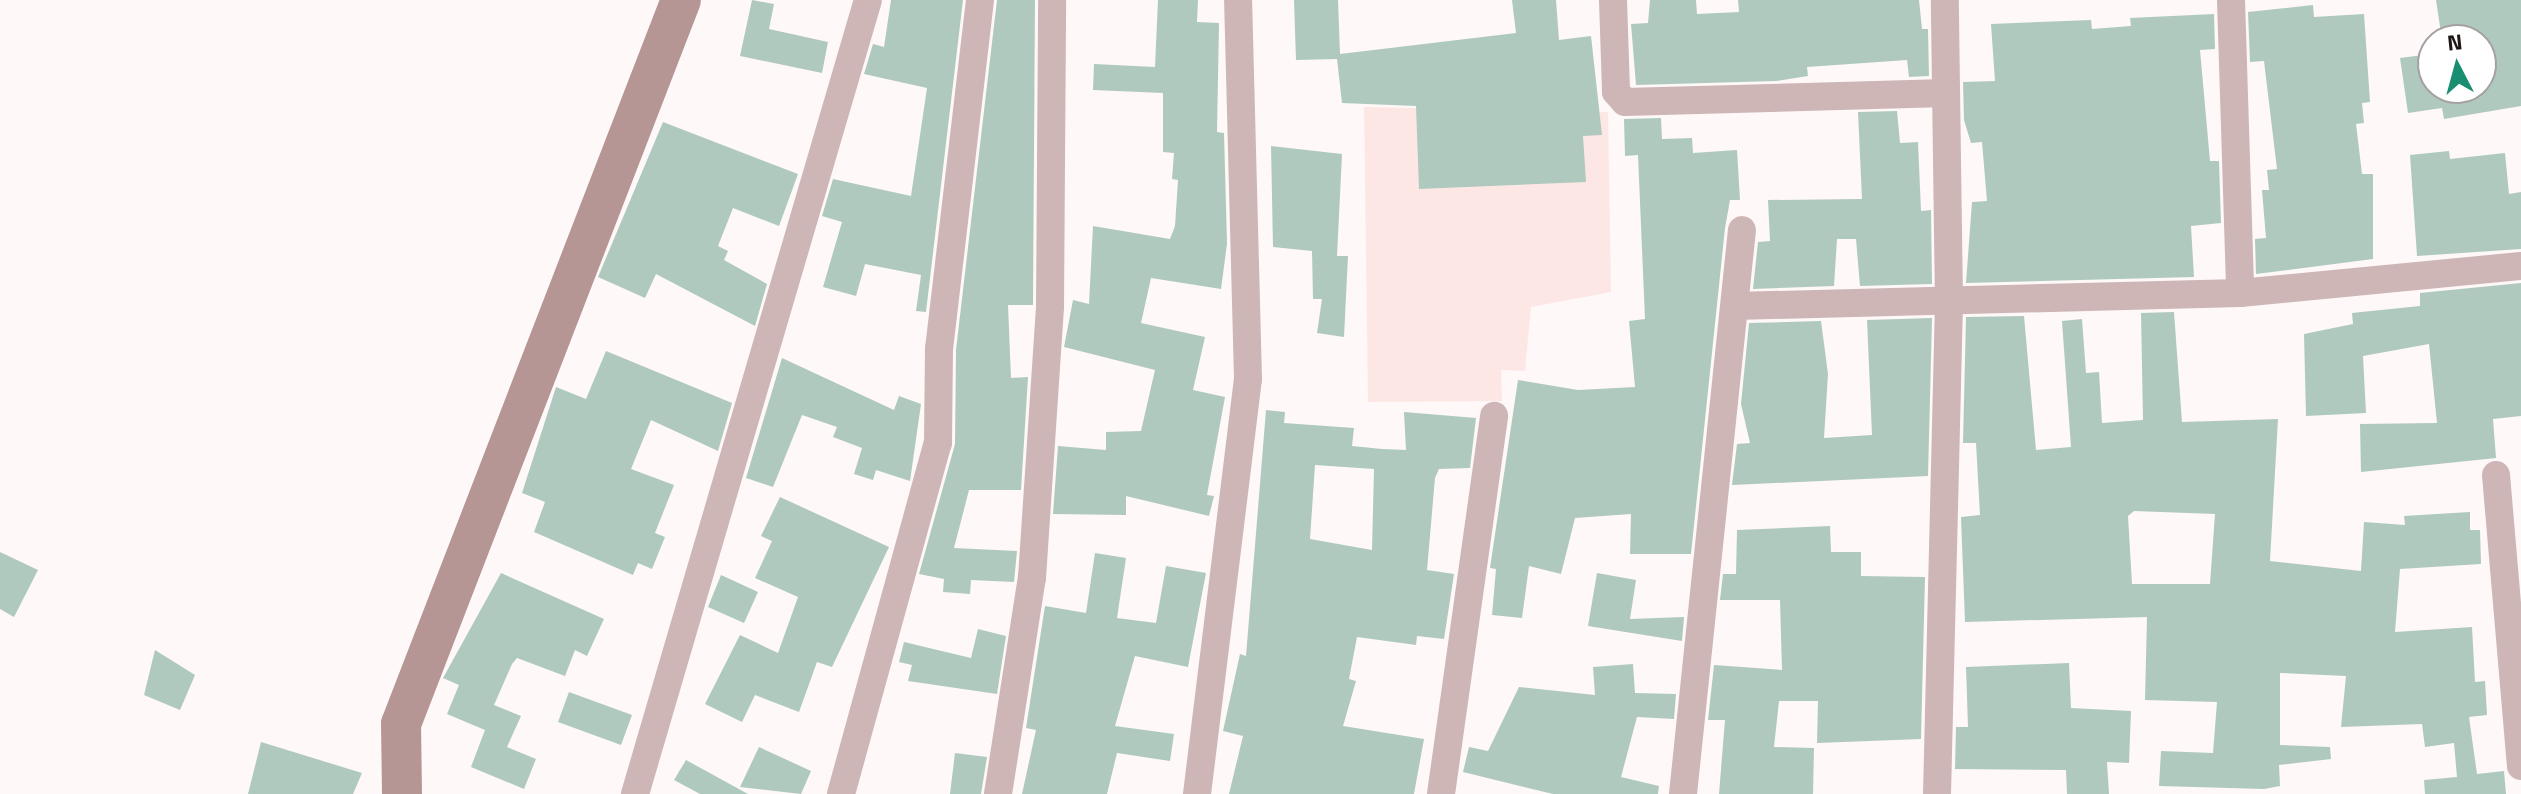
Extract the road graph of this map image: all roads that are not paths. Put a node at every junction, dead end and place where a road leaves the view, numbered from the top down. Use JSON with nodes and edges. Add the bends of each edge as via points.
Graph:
{"nodes":[{"id":1,"x":681,"y":0,"type":"edge"},
{"id":2,"x":868,"y":0,"type":"edge"},
{"id":3,"x":980,"y":0,"type":"edge"},
{"id":4,"x":1052,"y":0,"type":"edge"},
{"id":5,"x":1238,"y":0,"type":"edge"},
{"id":6,"x":1613,"y":0,"type":"edge"},
{"id":7,"x":1945,"y":0,"type":"edge"},
{"id":8,"x":2231,"y":0,"type":"edge"},
{"id":9,"x":1946,"y":93,"type":"junction"},
{"id":10,"x":1742,"y":230,"type":"dead end"},
{"id":11,"x":2521,"y":266,"type":"edge"},
{"id":12,"x":2240,"y":293,"type":"junction"},
{"id":13,"x":1949,"y":303,"type":"junction"},
{"id":14,"x":1735,"y":306,"type":"junction"},
{"id":15,"x":1494,"y":416,"type":"dead end"},
{"id":16,"x":2496,"y":475,"type":"dead end"},
{"id":17,"x":2521,"y":766,"type":"edge"},
{"id":18,"x":402,"y":794,"type":"edge"},
{"id":19,"x":635,"y":794,"type":"edge"},
{"id":20,"x":841,"y":794,"type":"edge"},
{"id":21,"x":998,"y":794,"type":"edge"},
{"id":22,"x":1197,"y":794,"type":"edge"},
{"id":23,"x":1441,"y":794,"type":"edge"},
{"id":24,"x":1683,"y":794,"type":"edge"},
{"id":25,"x":1937,"y":794,"type":"edge"}],
"edges":[{"from":1,"to":18,"type":"street","via":[[401,724]]},
{"from":2,"to":19,"type":"street"},
{"from":3,"to":20,"type":"street","via":[[939,349],[938,443]]},
{"from":4,"to":21,"type":"street","via":[[1046,371],[1032,578]]},
{"from":5,"to":22,"type":"street","via":[[1248,379]]},
{"from":6,"to":9,"type":"street","via":[[1616,92],[1625,102]]},
{"from":7,"to":9,"type":"street"},
{"from":8,"to":12,"type":"street"},
{"from":9,"to":13,"type":"street"},
{"from":10,"to":14,"type":"street"},
{"from":11,"to":12,"type":"street"},
{"from":12,"to":13,"type":"street"},
{"from":13,"to":14,"type":"street"},
{"from":13,"to":25,"type":"street"},
{"from":14,"to":24,"type":"street"},
{"from":15,"to":23,"type":"street"},
{"from":16,"to":17,"type":"street"}]}
